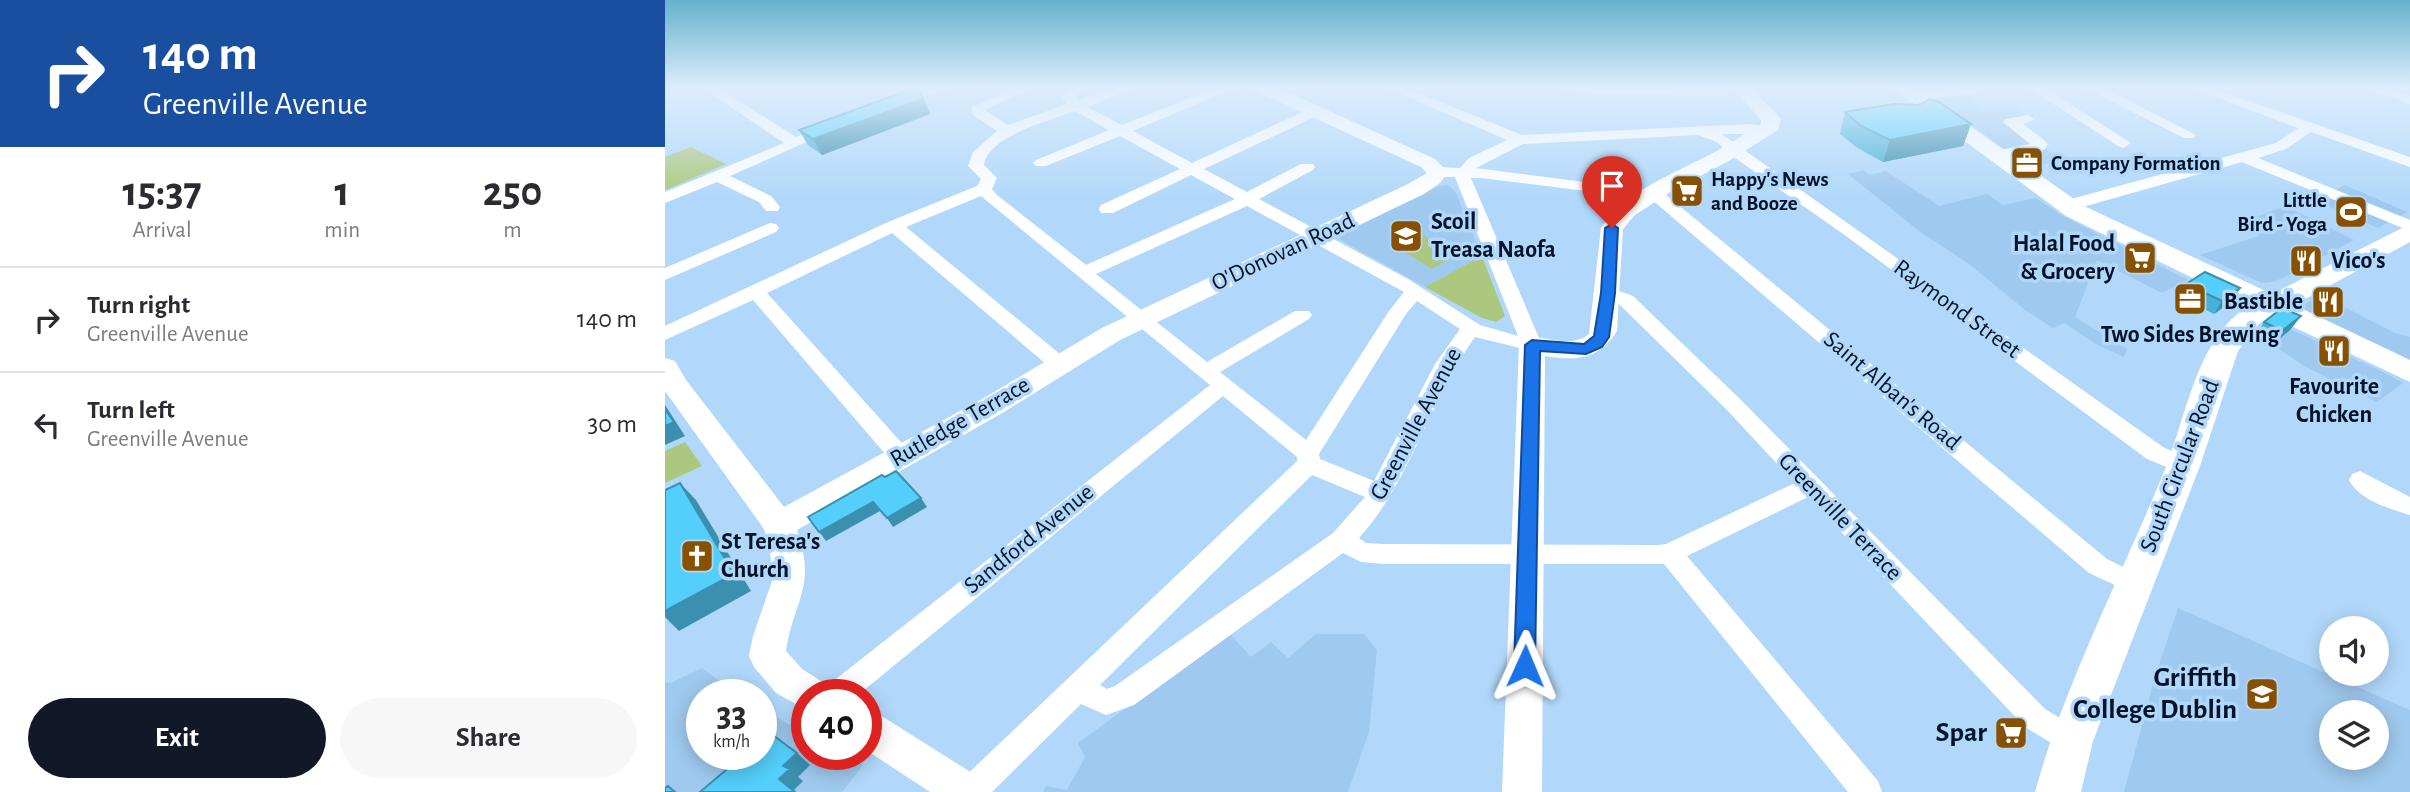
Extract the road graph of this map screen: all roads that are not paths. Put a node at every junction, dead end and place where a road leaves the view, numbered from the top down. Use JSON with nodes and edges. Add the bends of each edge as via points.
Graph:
{"nodes":[{"id":1,"x":767,"y":125,"type":"edge"},
{"id":2,"x":838,"y":125,"type":"edge"},
{"id":3,"x":997,"y":125,"type":"edge"},
{"id":4,"x":1024,"y":125,"type":"edge"},
{"id":5,"x":1111,"y":125,"type":"edge"},
{"id":6,"x":1137,"y":125,"type":"edge"},
{"id":7,"x":1286,"y":125,"type":"edge"},
{"id":8,"x":1346,"y":125,"type":"edge"},
{"id":9,"x":1484,"y":125,"type":"edge"},
{"id":10,"x":1771,"y":125,"type":"edge"},
{"id":11,"x":1954,"y":125,"type":"edge"},
{"id":12,"x":2014,"y":125,"type":"edge"},
{"id":13,"x":2094,"y":125,"type":"edge"},
{"id":14,"x":2168,"y":125,"type":"edge"},
{"id":15,"x":2303,"y":125,"type":"edge"},
{"id":16,"x":2309,"y":127,"type":"junction"},
{"id":17,"x":1765,"y":130,"type":"junction"},
{"id":18,"x":1006,"y":131,"type":"junction"},
{"id":19,"x":1122,"y":131,"type":"junction"},
{"id":20,"x":1703,"y":131,"type":"junction"},
{"id":21,"x":2189,"y":135,"type":"dead end"},
{"id":22,"x":1520,"y":140,"type":"junction"},
{"id":23,"x":793,"y":142,"type":"junction"},
{"id":24,"x":2123,"y":143,"type":"dead end"},
{"id":25,"x":1733,"y":150,"type":"junction"},
{"id":26,"x":1996,"y":155,"type":"junction"},
{"id":27,"x":2241,"y":156,"type":"junction"},
{"id":28,"x":2410,"y":162,"type":"edge"},
{"id":29,"x":1041,"y":163,"type":"dead end"},
{"id":30,"x":1307,"y":167,"type":"dead end"},
{"id":31,"x":1193,"y":169,"type":"junction"},
{"id":32,"x":1465,"y":172,"type":"junction"},
{"id":33,"x":715,"y":175,"type":"junction"},
{"id":34,"x":1432,"y":178,"type":"junction"},
{"id":35,"x":984,"y":188,"type":"junction"},
{"id":36,"x":1650,"y":193,"type":"junction"},
{"id":37,"x":665,"y":198,"type":"edge"},
{"id":38,"x":1247,"y":199,"type":"junction"},
{"id":39,"x":2066,"y":206,"type":"junction"},
{"id":40,"x":772,"y":207,"type":"dead end"},
{"id":41,"x":1107,"y":209,"type":"dead end"},
{"id":42,"x":894,"y":226,"type":"junction"},
{"id":43,"x":2410,"y":226,"type":"edge"},
{"id":44,"x":770,"y":228,"type":"dead end"},
{"id":45,"x":2410,"y":232,"type":"edge"},
{"id":46,"x":1315,"y":236,"type":"junction"},
{"id":47,"x":1085,"y":272,"type":"junction"},
{"id":48,"x":665,"y":275,"type":"edge"},
{"id":49,"x":755,"y":291,"type":"junction"},
{"id":50,"x":1415,"y":291,"type":"junction"},
{"id":51,"x":1608,"y":293,"type":"junction"},
{"id":52,"x":2271,"y":306,"type":"junction"},
{"id":53,"x":1302,"y":315,"type":"dead end"},
{"id":54,"x":1141,"y":319,"type":"junction"},
{"id":55,"x":1473,"y":329,"type":"junction"},
{"id":56,"x":665,"y":334,"type":"edge"},
{"id":57,"x":1532,"y":345,"type":"junction"},
{"id":58,"x":1059,"y":364,"type":"junction"},
{"id":59,"x":665,"y":367,"type":"edge"},
{"id":60,"x":2410,"y":372,"type":"edge"},
{"id":61,"x":1214,"y":380,"type":"junction"},
{"id":62,"x":901,"y":457,"type":"junction"},
{"id":63,"x":1308,"y":459,"type":"junction"},
{"id":64,"x":2183,"y":466,"type":"junction"},
{"id":65,"x":2360,"y":480,"type":"dead end"},
{"id":66,"x":1811,"y":486,"type":"junction"},
{"id":67,"x":1378,"y":493,"type":"junction"},
{"id":68,"x":2410,"y":506,"type":"edge"},
{"id":69,"x":779,"y":526,"type":"junction"},
{"id":70,"x":1342,"y":540,"type":"junction"},
{"id":71,"x":1670,"y":553,"type":"junction"},
{"id":72,"x":1527,"y":554,"type":"junction"},
{"id":73,"x":2134,"y":584,"type":"junction"},
{"id":74,"x":857,"y":679,"type":"edge"},
{"id":75,"x":791,"y":682,"type":"edge"},
{"id":76,"x":1079,"y":689,"type":"junction"},
{"id":77,"x":882,"y":738,"type":"edge"},
{"id":78,"x":2071,"y":741,"type":"junction"},
{"id":79,"x":969,"y":792,"type":"edge"},
{"id":80,"x":1522,"y":792,"type":"edge"},
{"id":81,"x":1867,"y":792,"type":"edge"},
{"id":82,"x":2058,"y":792,"type":"edge"}],
"edges":[{"from":1,"to":23,"type":"street"},
{"from":2,"to":23,"type":"street"},
{"from":3,"to":18,"type":"street"},
{"from":4,"to":18,"type":"street"},
{"from":5,"to":19,"type":"street"},
{"from":6,"to":19,"type":"street"},
{"from":7,"to":31,"type":"street"},
{"from":8,"to":34,"type":"street","via":[[1428,163]]},
{"from":9,"to":22,"type":"street"},
{"from":10,"to":17,"type":"street"},
{"from":11,"to":26,"type":"main road"},
{"from":12,"to":26,"type":"street","via":[[2039,147]]},
{"from":13,"to":24,"type":"street"},
{"from":14,"to":21,"type":"street"},
{"from":15,"to":16,"type":"street"},
{"from":16,"to":27,"type":"street","via":[[2281,146]]},
{"from":16,"to":28,"type":"street"},
{"from":17,"to":20,"type":"street"},
{"from":17,"to":25,"type":"street","name":"Greenville Avenue"},
{"from":18,"to":35,"type":"street","via":[[978,155],[977,166],[989,178]]},
{"from":19,"to":29,"type":"street"},
{"from":19,"to":31,"type":"street"},
{"from":20,"to":22,"type":"street"},
{"from":20,"to":25,"type":"street","name":"Raymond Street"},
{"from":22,"to":32,"type":"street","via":[[1474,161]]},
{"from":23,"to":33,"type":"street"},
{"from":25,"to":36,"type":"street","name":"Greenville Avenue"},
{"from":25,"to":64,"type":"street","name":"Raymond Street","via":[[2155,453]]},
{"from":26,"to":39,"type":"main road"},
{"from":27,"to":39,"type":"street"},
{"from":27,"to":43,"type":"street"},
{"from":30,"to":38,"type":"street"},
{"from":31,"to":38,"type":"street"},
{"from":31,"to":41,"type":"street"},
{"from":32,"to":34,"type":"street"},
{"from":32,"to":36,"type":"street"},
{"from":32,"to":57,"type":"street","via":[[1463,178]]},
{"from":33,"to":37,"type":"street"},
{"from":33,"to":40,"type":"street","via":[[765,199]]},
{"from":34,"to":46,"type":"street","name":"O'Donovan Road"},
{"from":35,"to":42,"type":"street"},
{"from":35,"to":47,"type":"street"},
{"from":36,"to":51,"type":"street","name":"Greenville Avenue","via":[[1612,228]]},
{"from":36,"to":73,"type":"street","name":"Saint Alban's Road","via":[[2098,566]]},
{"from":38,"to":46,"type":"street"},
{"from":38,"to":47,"type":"street"},
{"from":39,"to":52,"type":"main road"},
{"from":42,"to":49,"type":"street"},
{"from":42,"to":58,"type":"street"},
{"from":44,"to":48,"type":"street"},
{"from":45,"to":52,"type":"main road","name":"South Circular Road"},
{"from":46,"to":50,"type":"street"},
{"from":46,"to":54,"type":"street","name":"O'Donovan Road"},
{"from":47,"to":54,"type":"street"},
{"from":49,"to":56,"type":"street"},
{"from":49,"to":62,"type":"street"},
{"from":50,"to":55,"type":"street"},
{"from":50,"to":63,"type":"street"},
{"from":51,"to":57,"type":"street","name":"Greenville Avenue","via":[[1604,331],[1596,344],[1575,350]]},
{"from":51,"to":66,"type":"street","name":"Greenville Terrace","via":[[1626,300]]},
{"from":52,"to":60,"type":"main road"},
{"from":52,"to":64,"type":"main road","name":"South Circular Road","via":[[2249,318],[2229,339]]},
{"from":53,"to":61,"type":"street","name":"Sandford Avenue"},
{"from":54,"to":58,"type":"street","name":"Rutledge Terrace"},
{"from":54,"to":61,"type":"street"},
{"from":55,"to":57,"type":"street","name":"Greenville Avenue"},
{"from":55,"to":67,"type":"street","name":"Greenville Avenue","via":[[1445,363]]},
{"from":57,"to":72,"type":"street"},
{"from":58,"to":62,"type":"street","name":"Rutledge Terrace"},
{"from":59,"to":69,"type":"street"},
{"from":61,"to":63,"type":"street"},
{"from":61,"to":74,"type":"street","name":"Sandford Avenue","via":[[1205,398]]},
{"from":62,"to":69,"type":"street","name":"Rutledge Terrace"},
{"from":63,"to":67,"type":"street"},
{"from":63,"to":76,"type":"street"},
{"from":64,"to":73,"type":"main road","name":"South Circular Road"},
{"from":65,"to":68,"type":"street"},
{"from":66,"to":71,"type":"street"},
{"from":66,"to":78,"type":"street","name":"Greenville Terrace","via":[[2035,718]]},
{"from":67,"to":70,"type":"street","name":"Greenville Avenue","via":[[1371,509]]},
{"from":69,"to":75,"type":"street","via":[[788,548],[791,581],[767,656]]},
{"from":70,"to":72,"type":"street","via":[[1367,553]]},
{"from":70,"to":76,"type":"street","name":"Greenville Avenue","via":[[1124,696],[1106,702]]},
{"from":71,"to":72,"type":"street"},
{"from":71,"to":81,"type":"street"},
{"from":72,"to":80,"type":"street"},
{"from":73,"to":78,"type":"main road","name":"South Circular Road"},
{"from":76,"to":79,"type":"street"},
{"from":77,"to":79,"type":"street"},
{"from":78,"to":82,"type":"main road","name":"South Circular Road"}]}
